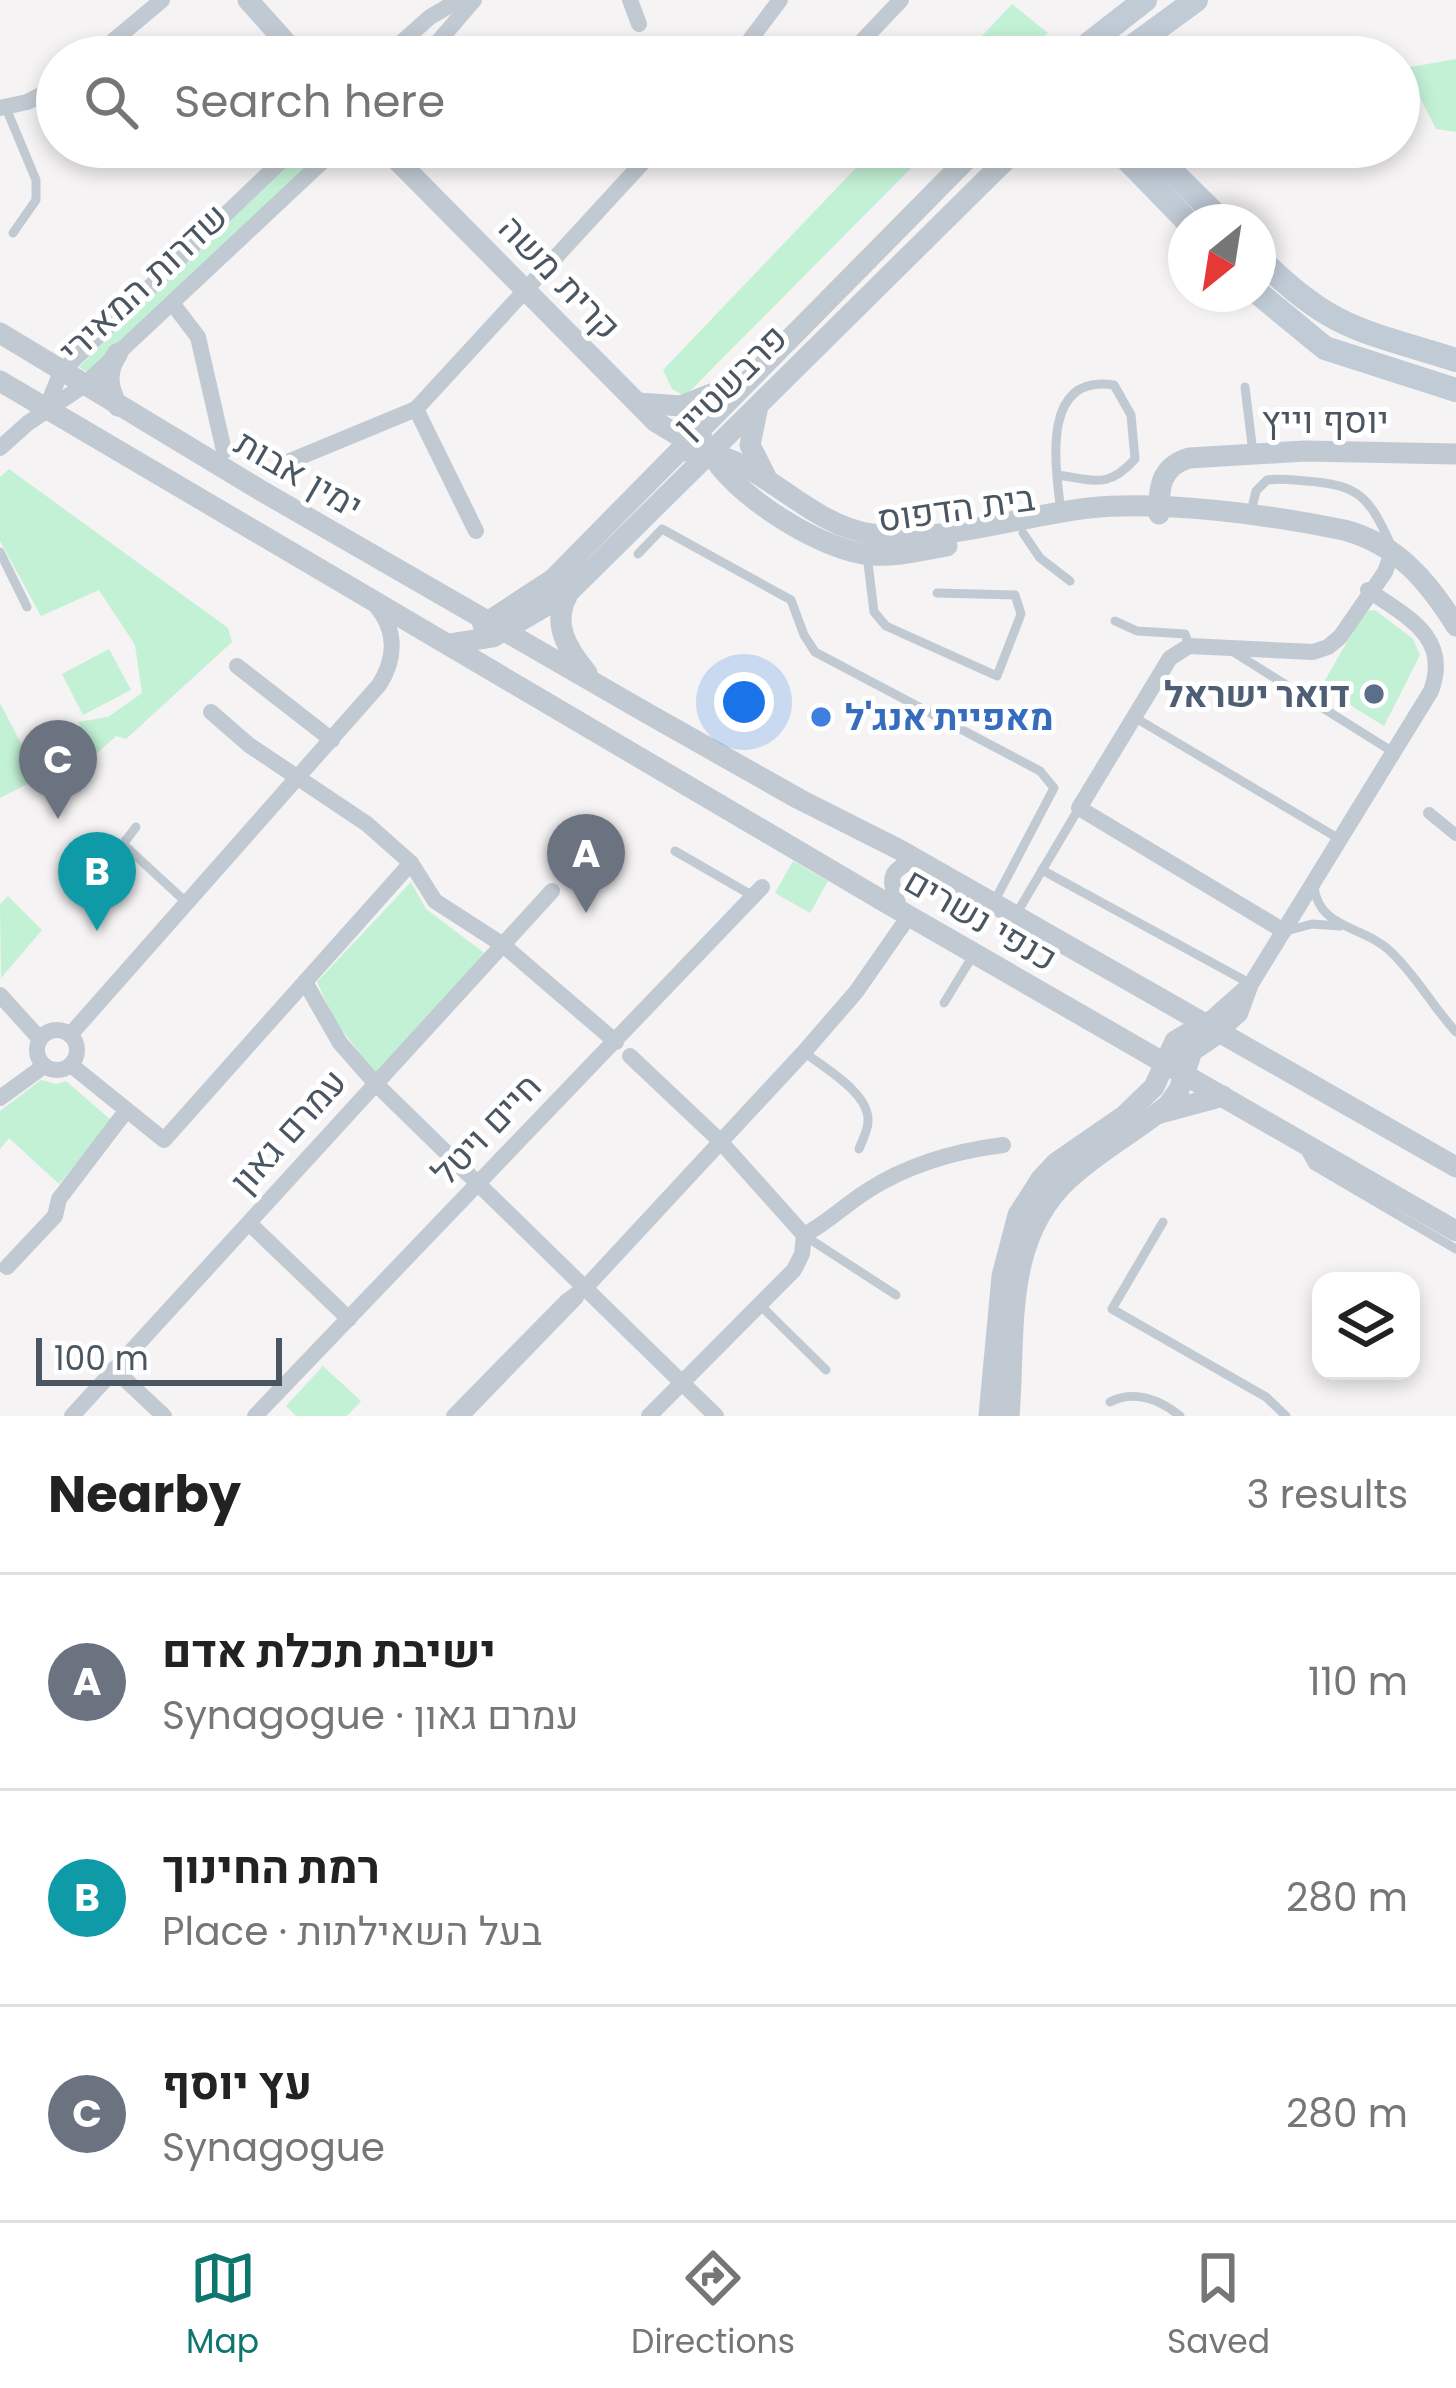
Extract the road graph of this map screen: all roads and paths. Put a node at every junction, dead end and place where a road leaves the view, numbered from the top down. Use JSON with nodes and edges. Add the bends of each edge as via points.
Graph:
{"nodes":[{"id":1,"x":162,"y":0,"type":"edge"},
{"id":2,"x":248,"y":0,"type":"edge"},
{"id":3,"x":459,"y":0,"type":"edge"},
{"id":4,"x":473,"y":0,"type":"edge"},
{"id":5,"x":630,"y":0,"type":"edge"},
{"id":6,"x":780,"y":0,"type":"edge"},
{"id":7,"x":901,"y":0,"type":"edge"},
{"id":8,"x":1144,"y":0,"type":"edge"},
{"id":9,"x":1196,"y":0,"type":"edge"},
{"id":10,"x":639,"y":24,"type":"dead end"},
{"id":11,"x":119,"y":36,"type":"edge"},
{"id":12,"x":280,"y":36,"type":"edge"},
{"id":13,"x":409,"y":36,"type":"edge"},
{"id":14,"x":443,"y":36,"type":"edge"},
{"id":15,"x":752,"y":36,"type":"edge"},
{"id":16,"x":867,"y":36,"type":"edge"},
{"id":17,"x":1099,"y":36,"type":"edge"},
{"id":18,"x":1150,"y":36,"type":"edge"},
{"id":19,"x":36,"y":98,"type":"edge"},
{"id":20,"x":3,"y":107,"type":"edge"},
{"id":21,"x":274,"y":168,"type":"edge"},
{"id":22,"x":316,"y":168,"type":"edge"},
{"id":23,"x":405,"y":168,"type":"edge"},
{"id":24,"x":636,"y":168,"type":"edge"},
{"id":25,"x":958,"y":168,"type":"edge"},
{"id":26,"x":1000,"y":168,"type":"edge"},
{"id":27,"x":1143,"y":168,"type":"edge"},
{"id":28,"x":1151,"y":168,"type":"edge"},
{"id":29,"x":1173,"y":204,"type":"edge"},
{"id":30,"x":1198,"y":204,"type":"edge"},
{"id":31,"x":13,"y":233,"type":"dead end"},
{"id":32,"x":1276,"y":276,"type":"edge"},
{"id":33,"x":526,"y":286,"type":"junction"},
{"id":34,"x":172,"y":303,"type":"junction"},
{"id":35,"x":1276,"y":308,"type":"edge"},
{"id":36,"x":0,"y":333,"type":"edge"},
{"id":37,"x":118,"y":353,"type":"junction"},
{"id":38,"x":1456,"y":360,"type":"edge"},
{"id":39,"x":61,"y":372,"type":"junction"},
{"id":40,"x":749,"y":378,"type":"junction"},
{"id":41,"x":0,"y":381,"type":"edge"},
{"id":42,"x":83,"y":386,"type":"junction"},
{"id":43,"x":1245,"y":387,"type":"dead end"},
{"id":44,"x":1456,"y":389,"type":"edge"},
{"id":45,"x":760,"y":400,"type":"junction"},
{"id":46,"x":118,"y":406,"type":"junction"},
{"id":47,"x":45,"y":410,"type":"junction"},
{"id":48,"x":416,"y":410,"type":"junction"},
{"id":49,"x":644,"y":410,"type":"junction"},
{"id":50,"x":703,"y":441,"type":"junction"},
{"id":51,"x":0,"y":448,"type":"edge"},
{"id":52,"x":224,"y":451,"type":"dead end"},
{"id":53,"x":1252,"y":453,"type":"junction"},
{"id":54,"x":1456,"y":454,"type":"edge"},
{"id":55,"x":283,"y":464,"type":"dead end"},
{"id":56,"x":1057,"y":475,"type":"junction"},
{"id":57,"x":668,"y":480,"type":"junction"},
{"id":58,"x":739,"y":488,"type":"junction"},
{"id":59,"x":778,"y":491,"type":"junction"},
{"id":60,"x":1164,"y":510,"type":"junction"},
{"id":61,"x":1061,"y":512,"type":"junction"},
{"id":62,"x":1251,"y":516,"type":"junction"},
{"id":63,"x":476,"y":531,"type":"dead end"},
{"id":64,"x":1023,"y":533,"type":"junction"},
{"id":65,"x":1393,"y":550,"type":"junction"},
{"id":66,"x":0,"y":552,"type":"edge"},
{"id":67,"x":638,"y":554,"type":"dead end"},
{"id":68,"x":867,"y":555,"type":"junction"},
{"id":69,"x":1070,"y":581,"type":"dead end"},
{"id":70,"x":1368,"y":590,"type":"junction"},
{"id":71,"x":568,"y":593,"type":"junction"},
{"id":72,"x":937,"y":593,"type":"dead end"},
{"id":73,"x":371,"y":600,"type":"junction"},
{"id":74,"x":28,"y":607,"type":"dead end"},
{"id":75,"x":1115,"y":621,"type":"dead end"},
{"id":76,"x":497,"y":625,"type":"junction"},
{"id":77,"x":1456,"y":626,"type":"edge"},
{"id":78,"x":1190,"y":646,"type":"junction"},
{"id":79,"x":1225,"y":647,"type":"junction"},
{"id":80,"x":475,"y":652,"type":"junction"},
{"id":81,"x":236,"y":666,"type":"dead end"},
{"id":82,"x":600,"y":686,"type":"junction"},
{"id":83,"x":211,"y":712,"type":"dead end"},
{"id":84,"x":1135,"y":717,"type":"junction"},
{"id":85,"x":332,"y":740,"type":"junction"},
{"id":86,"x":1393,"y":752,"type":"junction"},
{"id":87,"x":299,"y":777,"type":"junction"},
{"id":88,"x":1079,"y":808,"type":"junction"},
{"id":89,"x":1429,"y":813,"type":"dead end"},
{"id":90,"x":136,"y":827,"type":"dead end"},
{"id":91,"x":1456,"y":835,"type":"edge"},
{"id":92,"x":1341,"y":841,"type":"junction"},
{"id":93,"x":675,"y":851,"type":"dead end"},
{"id":94,"x":917,"y":860,"type":"junction"},
{"id":95,"x":411,"y":863,"type":"junction"},
{"id":96,"x":1042,"y":870,"type":"junction"},
{"id":97,"x":1314,"y":886,"type":"junction"},
{"id":98,"x":552,"y":891,"type":"dead end"},
{"id":99,"x":758,"y":892,"type":"joint"},
{"id":100,"x":187,"y":903,"type":"junction"},
{"id":101,"x":993,"y":904,"type":"junction"},
{"id":102,"x":1015,"y":916,"type":"junction"},
{"id":103,"x":903,"y":919,"type":"junction"},
{"id":104,"x":1345,"y":927,"type":"junction"},
{"id":105,"x":1284,"y":931,"type":"junction"},
{"id":106,"x":502,"y":945,"type":"junction"},
{"id":107,"x":974,"y":953,"type":"junction"},
{"id":108,"x":305,"y":982,"type":"junction"},
{"id":109,"x":1251,"y":984,"type":"junction"},
{"id":110,"x":0,"y":995,"type":"edge"},
{"id":111,"x":944,"y":1003,"type":"dead end"},
{"id":112,"x":1213,"y":1028,"type":"junction"},
{"id":113,"x":1456,"y":1032,"type":"edge"},
{"id":114,"x":70,"y":1035,"type":"junction"},
{"id":115,"x":40,"y":1039,"type":"junction"},
{"id":116,"x":616,"y":1042,"type":"junction"},
{"id":117,"x":1132,"y":1045,"type":"junction"},
{"id":118,"x":804,"y":1052,"type":"junction"},
{"id":119,"x":630,"y":1056,"type":"dead end"},
{"id":120,"x":71,"y":1064,"type":"junction"},
{"id":121,"x":44,"y":1066,"type":"junction"},
{"id":122,"x":1174,"y":1069,"type":"junction"},
{"id":123,"x":376,"y":1084,"type":"junction"},
{"id":124,"x":1223,"y":1096,"type":"junction"},
{"id":125,"x":0,"y":1098,"type":"edge"},
{"id":126,"x":1149,"y":1108,"type":"junction"},
{"id":127,"x":126,"y":1111,"type":"junction"},
{"id":128,"x":719,"y":1140,"type":"junction"},
{"id":129,"x":1303,"y":1142,"type":"junction"},
{"id":130,"x":1003,"y":1145,"type":"dead end"},
{"id":131,"x":859,"y":1149,"type":"dead end"},
{"id":132,"x":1456,"y":1167,"type":"edge"},
{"id":133,"x":478,"y":1184,"type":"junction"},
{"id":134,"x":249,"y":1222,"type":"junction"},
{"id":135,"x":1163,"y":1222,"type":"dead end"},
{"id":136,"x":1456,"y":1231,"type":"edge"},
{"id":137,"x":803,"y":1235,"type":"junction"},
{"id":138,"x":1456,"y":1249,"type":"edge"},
{"id":139,"x":3,"y":1264,"type":"edge"},
{"id":140,"x":585,"y":1288,"type":"junction"},
{"id":141,"x":896,"y":1294,"type":"dead end"},
{"id":142,"x":760,"y":1305,"type":"junction"},
{"id":143,"x":349,"y":1318,"type":"junction"},
{"id":144,"x":115,"y":1370,"type":"junction"},
{"id":145,"x":826,"y":1370,"type":"dead end"},
{"id":146,"x":682,"y":1382,"type":"junction"},
{"id":147,"x":1110,"y":1402,"type":"dead end"},
{"id":148,"x":1011,"y":1412,"type":"edge"},
{"id":149,"x":72,"y":1416,"type":"edge"},
{"id":150,"x":164,"y":1416,"type":"edge"},
{"id":151,"x":255,"y":1416,"type":"edge"},
{"id":152,"x":454,"y":1416,"type":"edge"},
{"id":153,"x":466,"y":1416,"type":"edge"},
{"id":154,"x":649,"y":1416,"type":"edge"},
{"id":155,"x":716,"y":1416,"type":"edge"},
{"id":156,"x":989,"y":1416,"type":"edge"},
{"id":157,"x":1180,"y":1416,"type":"edge"},
{"id":158,"x":1286,"y":1416,"type":"edge"}],
"edges":[{"from":1,"to":11,"type":"street"},
{"from":2,"to":12,"type":"street"},
{"from":3,"to":13,"type":"street"},
{"from":4,"to":14,"type":"street"},
{"from":5,"to":10,"type":"street"},
{"from":6,"to":15,"type":"street"},
{"from":7,"to":16,"type":"street"},
{"from":8,"to":17,"type":"main road"},
{"from":9,"to":18,"type":"main road"},
{"from":19,"to":20,"type":"street"},
{"from":20,"to":31,"type":"lane","via":[[36,180],[36,200]]},
{"from":21,"to":39,"type":"street","name":"שדרות המאירי"},
{"from":22,"to":34,"type":"street","name":"שדרות המאירי"},
{"from":23,"to":33,"type":"street","name":"קרית משה"},
{"from":24,"to":33,"type":"street"},
{"from":25,"to":40,"type":"street","name":"פרבשטיין"},
{"from":26,"to":45,"type":"street","name":"פרבשטיין"},
{"from":27,"to":29,"type":"main road"},
{"from":28,"to":30,"type":"main road"},
{"from":32,"to":38,"type":"main road","via":[[1334,321]]},
{"from":33,"to":48,"type":"street"},
{"from":33,"to":49,"type":"street","name":"קרית משה"},
{"from":34,"to":37,"type":"street","name":"שדרות המאירי"},
{"from":34,"to":52,"type":"street","via":[[198,337]]},
{"from":35,"to":44,"type":"main road","via":[[1325,348]]},
{"from":36,"to":39,"type":"street","name":"ימין אבות"},
{"from":37,"to":42,"type":"street","name":"שדרות המאירי"},
{"from":37,"to":46,"type":"street","via":[[108,380]]},
{"from":39,"to":42,"type":"street","name":"ימין אבות"},
{"from":39,"to":47,"type":"street","name":"שדרות המאירי"},
{"from":40,"to":49,"type":"street","via":[[681,406]]},
{"from":40,"to":50,"type":"street","name":"פרבשטיין"},
{"from":41,"to":47,"type":"street","name":"ימין אבות"},
{"from":42,"to":46,"type":"street","name":"ימין אבות"},
{"from":42,"to":47,"type":"street","name":"שדרות המאירי"},
{"from":43,"to":53,"type":"lane"},
{"from":45,"to":50,"type":"street","name":"פרבשטיין"},
{"from":45,"to":59,"type":"street","via":[[750,445]]},
{"from":46,"to":76,"type":"street","name":"ימין אבות"},
{"from":47,"to":51,"type":"street"},
{"from":47,"to":73,"type":"street","name":"ימין אבות"},
{"from":48,"to":55,"type":"street"},
{"from":48,"to":63,"type":"street"},
{"from":49,"to":50,"type":"street","name":"קרית משה","via":[[671,431]]},
{"from":49,"to":57,"type":"street","via":[[664,445]]},
{"from":50,"to":57,"type":"street","name":"פרבשטיין"},
{"from":50,"to":58,"type":"street","name":"בית הדפוס"},
{"from":50,"to":59,"type":"street","name":"בית הדפוס"},
{"from":53,"to":54,"type":"street","name":"יוסף וייץ"},
{"from":53,"to":60,"type":"street","name":"יוסף וייץ","via":[[1195,458],[1176,472]]},
{"from":56,"to":56,"type":"lane","via":[[1071,393],[1090,381],[1114,385],[1132,415],[1135,459],[1106,482]]},
{"from":56,"to":61,"type":"lane"},
{"from":57,"to":58,"type":"street"},
{"from":57,"to":71,"type":"street","name":"פרבשטיין"},
{"from":57,"to":76,"type":"street","name":"פרבשטיין"},
{"from":58,"to":68,"type":"street","name":"בית הדפוס","via":[[825,541]]},
{"from":59,"to":61,"type":"street","name":"בית הדפוס","via":[[843,527],[892,536]]},
{"from":60,"to":61,"type":"street","name":"בית הדפוס"},
{"from":60,"to":62,"type":"street","name":"בית הדפוס"},
{"from":60,"to":64,"type":"street","name":"בית הדפוס"},
{"from":62,"to":65,"type":"street","name":"בית הדפוס","via":[[1344,530]]},
{"from":62,"to":65,"type":"lane","via":[[1267,480],[1341,485],[1369,502]]},
{"from":64,"to":68,"type":"street","name":"בית הדפוס"},
{"from":64,"to":69,"type":"lane"},
{"from":65,"to":70,"type":"street"},
{"from":65,"to":77,"type":"street","name":"בית הדפוס"},
{"from":66,"to":74,"type":"lane"},
{"from":67,"to":101,"type":"lane","via":[[662,529],[791,600],[814,652],[1040,772],[1054,788]]},
{"from":68,"to":72,"type":"lane","via":[[874,612],[886,626],[997,676],[1022,614],[1015,596]]},
{"from":70,"to":79,"type":"street","via":[[1328,647]]},
{"from":70,"to":86,"type":"street","via":[[1423,632],[1439,662],[1432,691]]},
{"from":71,"to":76,"type":"street","name":"פרבשטיין"},
{"from":71,"to":82,"type":"street","via":[[561,629]]},
{"from":73,"to":80,"type":"street","name":"ימין אבות","via":[[445,644]]},
{"from":73,"to":85,"type":"street","via":[[391,631],[391,663]]},
{"from":75,"to":78,"type":"lane","via":[[1186,634]]},
{"from":76,"to":80,"type":"street"},
{"from":76,"to":82,"type":"street","name":"כנפי נשרים"},
{"from":78,"to":79,"type":"street"},
{"from":78,"to":84,"type":"street","via":[[1170,658]]},
{"from":79,"to":86,"type":"lane"},
{"from":80,"to":103,"type":"street","name":"כנפי נשרים"},
{"from":81,"to":85,"type":"street"},
{"from":82,"to":94,"type":"street","name":"כנפי נשרים"},
{"from":83,"to":87,"type":"street"},
{"from":84,"to":88,"type":"street"},
{"from":84,"to":92,"type":"lane"},
{"from":85,"to":87,"type":"street"},
{"from":86,"to":92,"type":"street"},
{"from":87,"to":95,"type":"street"},
{"from":87,"to":100,"type":"street"},
{"from":88,"to":96,"type":"lane"},
{"from":88,"to":105,"type":"street"},
{"from":89,"to":91,"type":"street"},
{"from":90,"to":100,"type":"lane","via":[[123,844]]},
{"from":92,"to":97,"type":"street"},
{"from":93,"to":99,"type":"lane"},
{"from":94,"to":101,"type":"street","name":"כנפי נשרים"},
{"from":94,"to":103,"type":"street","via":[[892,879]]},
{"from":95,"to":106,"type":"street","via":[[436,902]]},
{"from":95,"to":108,"type":"street"},
{"from":96,"to":102,"type":"lane"},
{"from":96,"to":109,"type":"lane"},
{"from":97,"to":104,"type":"lane","via":[[1319,907]]},
{"from":97,"to":105,"type":"street"},
{"from":98,"to":106,"type":"street","name":"עמרם גאון"},
{"from":99,"to":116,"type":"street","name":"חיים ויטל"},
{"from":100,"to":114,"type":"street"},
{"from":101,"to":102,"type":"street","name":"כנפי נשרים"},
{"from":102,"to":112,"type":"street","name":"כנפי נשרים"},
{"from":103,"to":107,"type":"street","name":"כנפי נשרים"},
{"from":103,"to":118,"type":"street"},
{"from":104,"to":105,"type":"lane"},
{"from":104,"to":113,"type":"lane","via":[[1390,950]]},
{"from":105,"to":109,"type":"street"},
{"from":106,"to":116,"type":"street"},
{"from":106,"to":123,"type":"street","name":"עמרם גאון"},
{"from":107,"to":111,"type":"lane"},
{"from":107,"to":117,"type":"street","name":"כנפי נשרים"},
{"from":108,"to":123,"type":"street"},
{"from":108,"to":127,"type":"street","via":[[164,1140]]},
{"from":109,"to":112,"type":"street"},
{"from":110,"to":115,"type":"street"},
{"from":112,"to":122,"type":"street","via":[[1174,1041]]},
{"from":112,"to":132,"type":"street","name":"כנפי נשרים"},
{"from":114,"to":115,"type":"street","via":[[57,1030]]},
{"from":114,"to":120,"type":"street","via":[[77,1052]]},
{"from":115,"to":121,"type":"street"},
{"from":116,"to":133,"type":"street","name":"חיים ויטל"},
{"from":117,"to":122,"type":"street","name":"כנפי נשרים"},
{"from":117,"to":126,"type":"street"},
{"from":118,"to":128,"type":"street"},
{"from":118,"to":131,"type":"lane","via":[[866,1108]]},
{"from":119,"to":128,"type":"street"},
{"from":120,"to":121,"type":"street"},
{"from":120,"to":127,"type":"street"},
{"from":121,"to":125,"type":"street"},
{"from":122,"to":124,"type":"street","name":"כנפי נשרים"},
{"from":122,"to":126,"type":"street","via":[[1176,1095]]},
{"from":123,"to":133,"type":"street"},
{"from":123,"to":134,"type":"street","name":"עמרם גאון"},
{"from":124,"to":126,"type":"street"},
{"from":124,"to":129,"type":"street","name":"כנפי נשרים"},
{"from":126,"to":148,"type":"street","via":[[1067,1180],[1036,1220],[1018,1271]]},
{"from":126,"to":156,"type":"street","via":[[1056,1163],[1018,1216],[1002,1276]]},
{"from":127,"to":139,"type":"street","via":[[59,1198],[55,1216]]},
{"from":128,"to":137,"type":"street"},
{"from":128,"to":140,"type":"street"},
{"from":129,"to":136,"type":"street","name":"כנפי נשרים"},
{"from":129,"to":138,"type":"lane","via":[[1313,1165]]},
{"from":130,"to":137,"type":"street","via":[[910,1168]]},
{"from":133,"to":140,"type":"street"},
{"from":133,"to":143,"type":"street","name":"חיים ויטל"},
{"from":134,"to":143,"type":"street"},
{"from":134,"to":144,"type":"street","name":"עמרם גאון"},
{"from":135,"to":158,"type":"lane","via":[[1112,1309]]},
{"from":137,"to":141,"type":"lane"},
{"from":137,"to":142,"type":"street","via":[[798,1262]]},
{"from":140,"to":146,"type":"street"},
{"from":140,"to":152,"type":"street"},
{"from":140,"to":153,"type":"lane"},
{"from":142,"to":145,"type":"lane"},
{"from":142,"to":146,"type":"street"},
{"from":143,"to":151,"type":"street","name":"חיים ויטל"},
{"from":144,"to":149,"type":"street","name":"עמרם גאון"},
{"from":144,"to":150,"type":"street"},
{"from":146,"to":154,"type":"street"},
{"from":146,"to":155,"type":"street"},
{"from":147,"to":157,"type":"lane","via":[[1149,1399]]}]}
